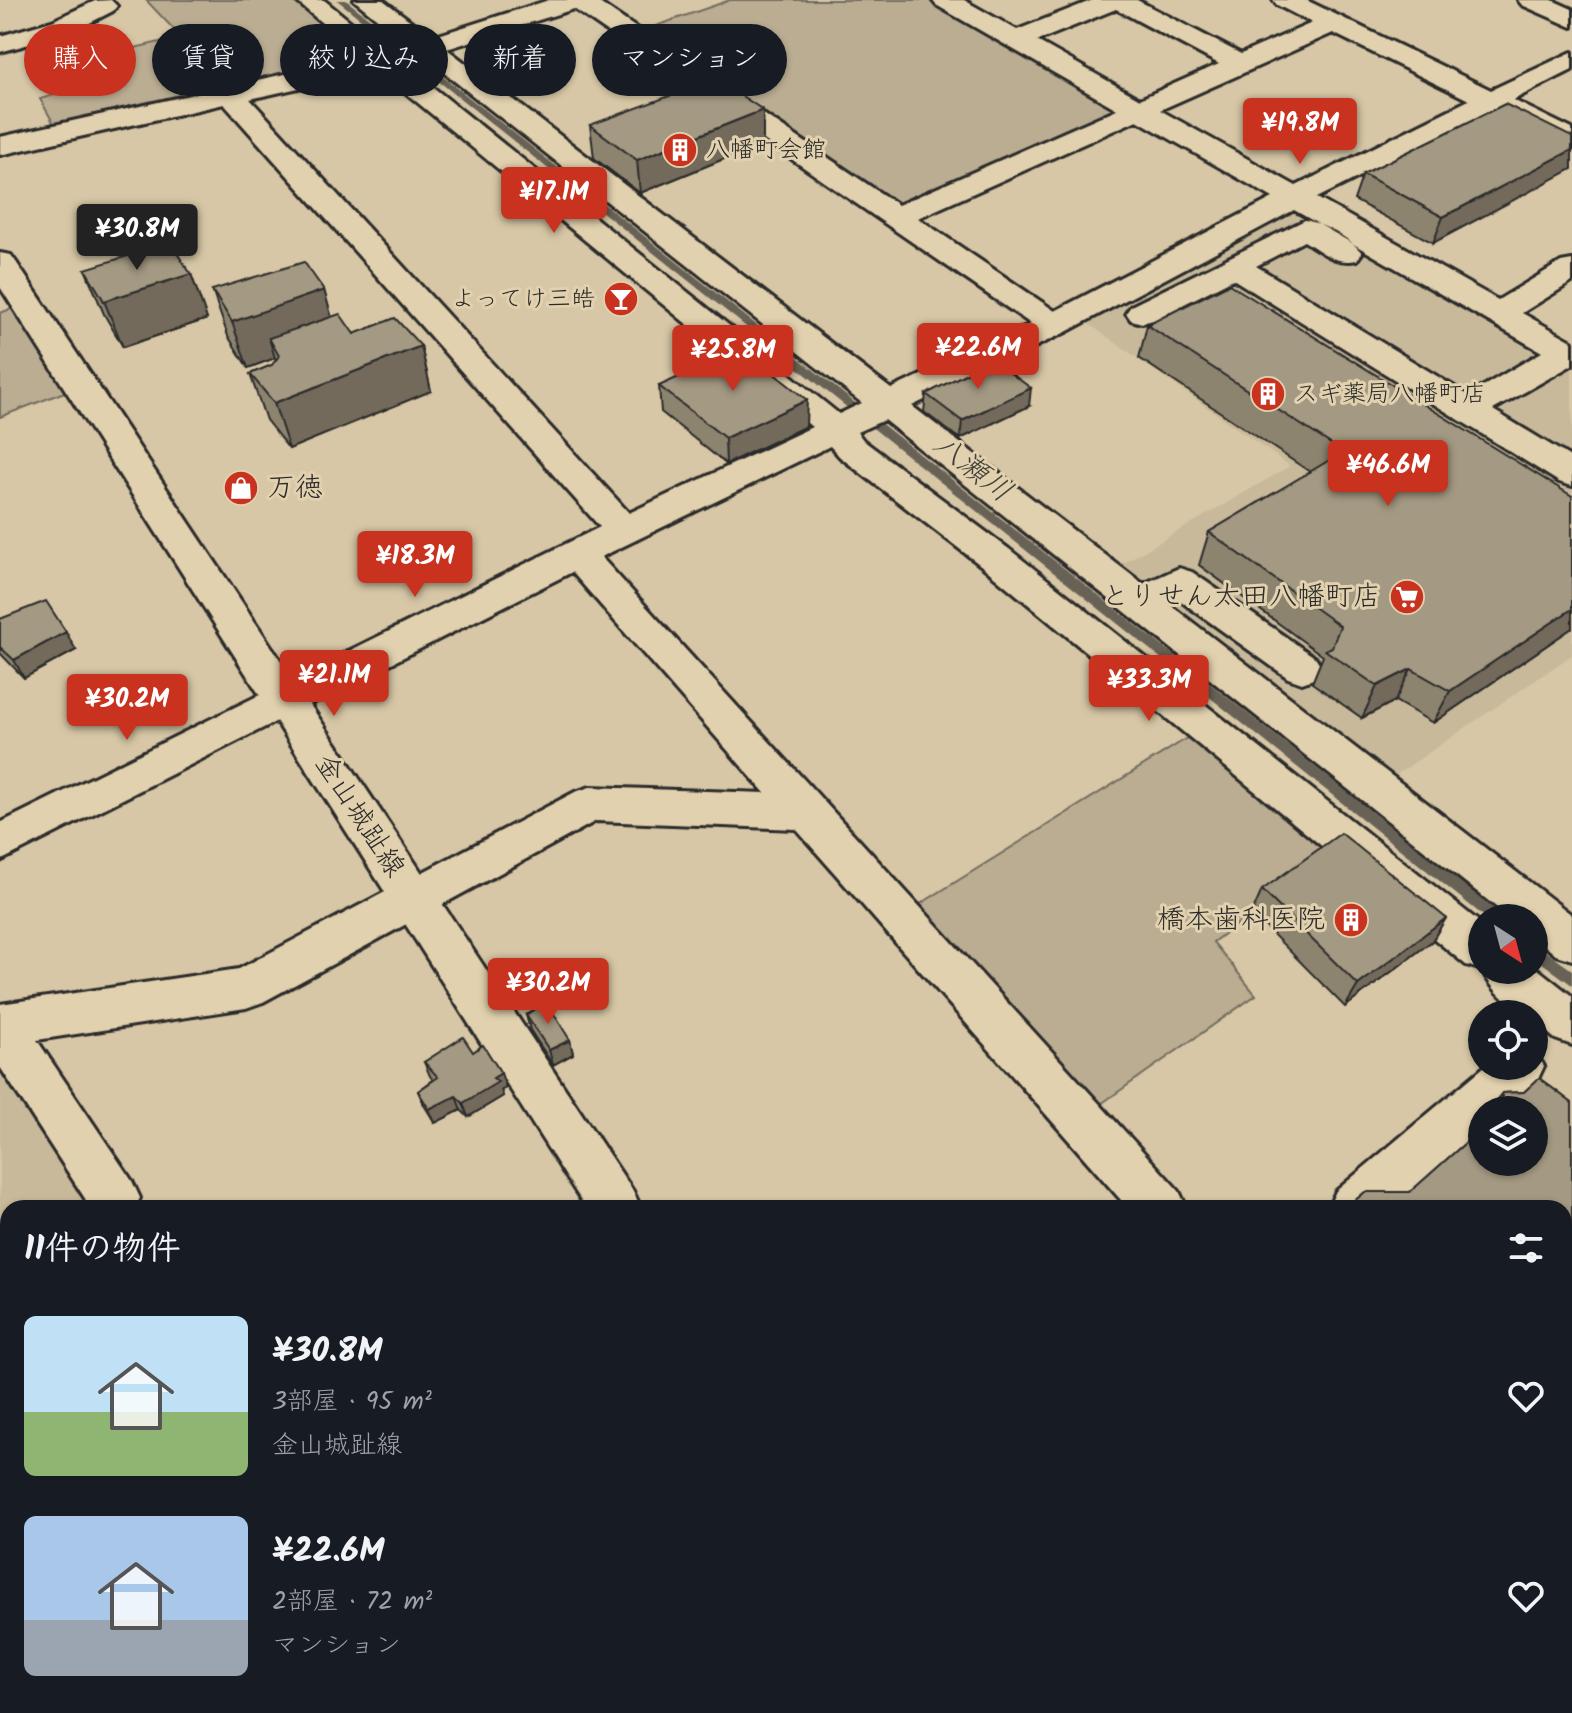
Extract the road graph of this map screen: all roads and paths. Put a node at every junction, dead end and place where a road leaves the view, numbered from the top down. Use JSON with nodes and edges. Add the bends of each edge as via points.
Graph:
{"nodes":[{"id":1,"x":308,"y":0,"type":"edge"},
{"id":2,"x":367,"y":0,"type":"edge"},
{"id":3,"x":577,"y":0,"type":"edge"},
{"id":4,"x":945,"y":0,"type":"edge"},
{"id":5,"x":1116,"y":0,"type":"edge"},
{"id":6,"x":1286,"y":0,"type":"edge"},
{"id":7,"x":1531,"y":0,"type":"edge"},
{"id":8,"x":104,"y":6,"type":"dead end"},
{"id":9,"x":1572,"y":19,"type":"edge"},
{"id":10,"x":1333,"y":23,"type":"junction"},
{"id":11,"x":338,"y":24,"type":"edge"},
{"id":12,"x":400,"y":24,"type":"edge"},
{"id":13,"x":1016,"y":40,"type":"junction"},
{"id":14,"x":448,"y":42,"type":"edge"},
{"id":15,"x":0,"y":44,"type":"edge"},
{"id":16,"x":448,"y":60,"type":"edge"},
{"id":17,"x":1572,"y":60,"type":"edge"},
{"id":18,"x":1241,"y":65,"type":"junction"},
{"id":19,"x":221,"y":96,"type":"edge"},
{"id":20,"x":232,"y":96,"type":"edge"},
{"id":21,"x":426,"y":96,"type":"edge"},
{"id":22,"x":1490,"y":101,"type":"junction"},
{"id":23,"x":1139,"y":110,"type":"junction"},
{"id":24,"x":1572,"y":140,"type":"edge"},
{"id":25,"x":0,"y":146,"type":"edge"},
{"id":26,"x":1295,"y":198,"type":"junction"},
{"id":27,"x":896,"y":217,"type":"junction"},
{"id":28,"x":0,"y":262,"type":"edge"},
{"id":29,"x":1234,"y":266,"type":"junction"},
{"id":30,"x":1572,"y":269,"type":"edge"},
{"id":31,"x":1144,"y":278,"type":"junction"},
{"id":32,"x":1175,"y":296,"type":"junction"},
{"id":33,"x":1498,"y":314,"type":"junction"},
{"id":34,"x":1054,"y":325,"type":"junction"},
{"id":35,"x":1115,"y":328,"type":"dead end"},
{"id":36,"x":1561,"y":351,"type":"edge"},
{"id":37,"x":1572,"y":386,"type":"edge"},
{"id":38,"x":884,"y":404,"type":"junction"},
{"id":39,"x":1467,"y":410,"type":"junction"},
{"id":40,"x":834,"y":427,"type":"junction"},
{"id":41,"x":1572,"y":474,"type":"edge"},
{"id":42,"x":624,"y":530,"type":"junction"},
{"id":43,"x":576,"y":553,"type":"junction"},
{"id":44,"x":1140,"y":604,"type":"junction"},
{"id":45,"x":1302,"y":668,"type":"dead end"},
{"id":46,"x":284,"y":701,"type":"junction"},
{"id":47,"x":807,"y":812,"type":"junction"},
{"id":48,"x":0,"y":843,"type":"edge"},
{"id":49,"x":414,"y":900,"type":"junction"},
{"id":50,"x":1468,"y":940,"type":"edge"},
{"id":51,"x":1572,"y":941,"type":"edge"},
{"id":52,"x":1522,"y":984,"type":"edge"},
{"id":53,"x":1571,"y":1023,"type":"edge"},
{"id":54,"x":0,"y":1025,"type":"edge"},
{"id":55,"x":1548,"y":1042,"type":"edge"},
{"id":56,"x":1504,"y":1080,"type":"edge"},
{"id":57,"x":113,"y":1200,"type":"edge"},
{"id":58,"x":610,"y":1200,"type":"edge"},
{"id":59,"x":1154,"y":1200,"type":"edge"},
{"id":60,"x":1363,"y":1200,"type":"edge"}],
"edges":[{"from":1,"to":11,"type":"street"},
{"from":2,"to":12,"type":"street"},
{"from":3,"to":14,"type":"street"},
{"from":3,"to":27,"type":"street"},
{"from":4,"to":13,"type":"street"},
{"from":5,"to":13,"type":"street"},
{"from":5,"to":18,"type":"street"},
{"from":6,"to":10,"type":"street"},
{"from":7,"to":9,"type":"street"},
{"from":8,"to":15,"type":"street","via":[[61,27]]},
{"from":10,"to":18,"type":"street"},
{"from":10,"to":22,"type":"street"},
{"from":13,"to":23,"type":"street"},
{"from":16,"to":38,"type":"street"},
{"from":17,"to":22,"type":"street"},
{"from":18,"to":23,"type":"street"},
{"from":19,"to":25,"type":"street"},
{"from":20,"to":42,"type":"street","via":[[416,322]]},
{"from":21,"to":40,"type":"street"},
{"from":22,"to":24,"type":"street"},
{"from":22,"to":26,"type":"street"},
{"from":23,"to":26,"type":"street"},
{"from":23,"to":27,"type":"street"},
{"from":26,"to":31,"type":"street"},
{"from":26,"to":33,"type":"street"},
{"from":27,"to":34,"type":"street"},
{"from":28,"to":46,"type":"street","name":"金山城趾線"},
{"from":29,"to":32,"type":"street"},
{"from":29,"to":36,"type":"street","via":[[1305,229]]},
{"from":29,"to":39,"type":"street"},
{"from":30,"to":33,"type":"street"},
{"from":31,"to":32,"type":"street"},
{"from":31,"to":34,"type":"street"},
{"from":32,"to":35,"type":"street"},
{"from":33,"to":36,"type":"street"},
{"from":34,"to":38,"type":"street"},
{"from":36,"to":37,"type":"street"},
{"from":36,"to":39,"type":"street"},
{"from":38,"to":40,"type":"street"},
{"from":38,"to":44,"type":"street"},
{"from":39,"to":41,"type":"street"},
{"from":40,"to":42,"type":"street"},
{"from":40,"to":50,"type":"street","via":[[852,449],[996,558]]},
{"from":42,"to":43,"type":"street"},
{"from":43,"to":46,"type":"street"},
{"from":43,"to":47,"type":"street"},
{"from":44,"to":45,"type":"street","via":[[1179,581]]},
{"from":44,"to":51,"type":"street"},
{"from":46,"to":48,"type":"street"},
{"from":46,"to":49,"type":"street","name":"金山城趾線"},
{"from":47,"to":49,"type":"street","via":[[590,804]]},
{"from":47,"to":59,"type":"street"},
{"from":49,"to":54,"type":"street","via":[[246,988]]},
{"from":49,"to":58,"type":"street","name":"金山城趾線"},
{"from":52,"to":53,"type":"street"},
{"from":53,"to":55,"type":"street"},
{"from":54,"to":57,"type":"street"},
{"from":56,"to":60,"type":"street"}]}
